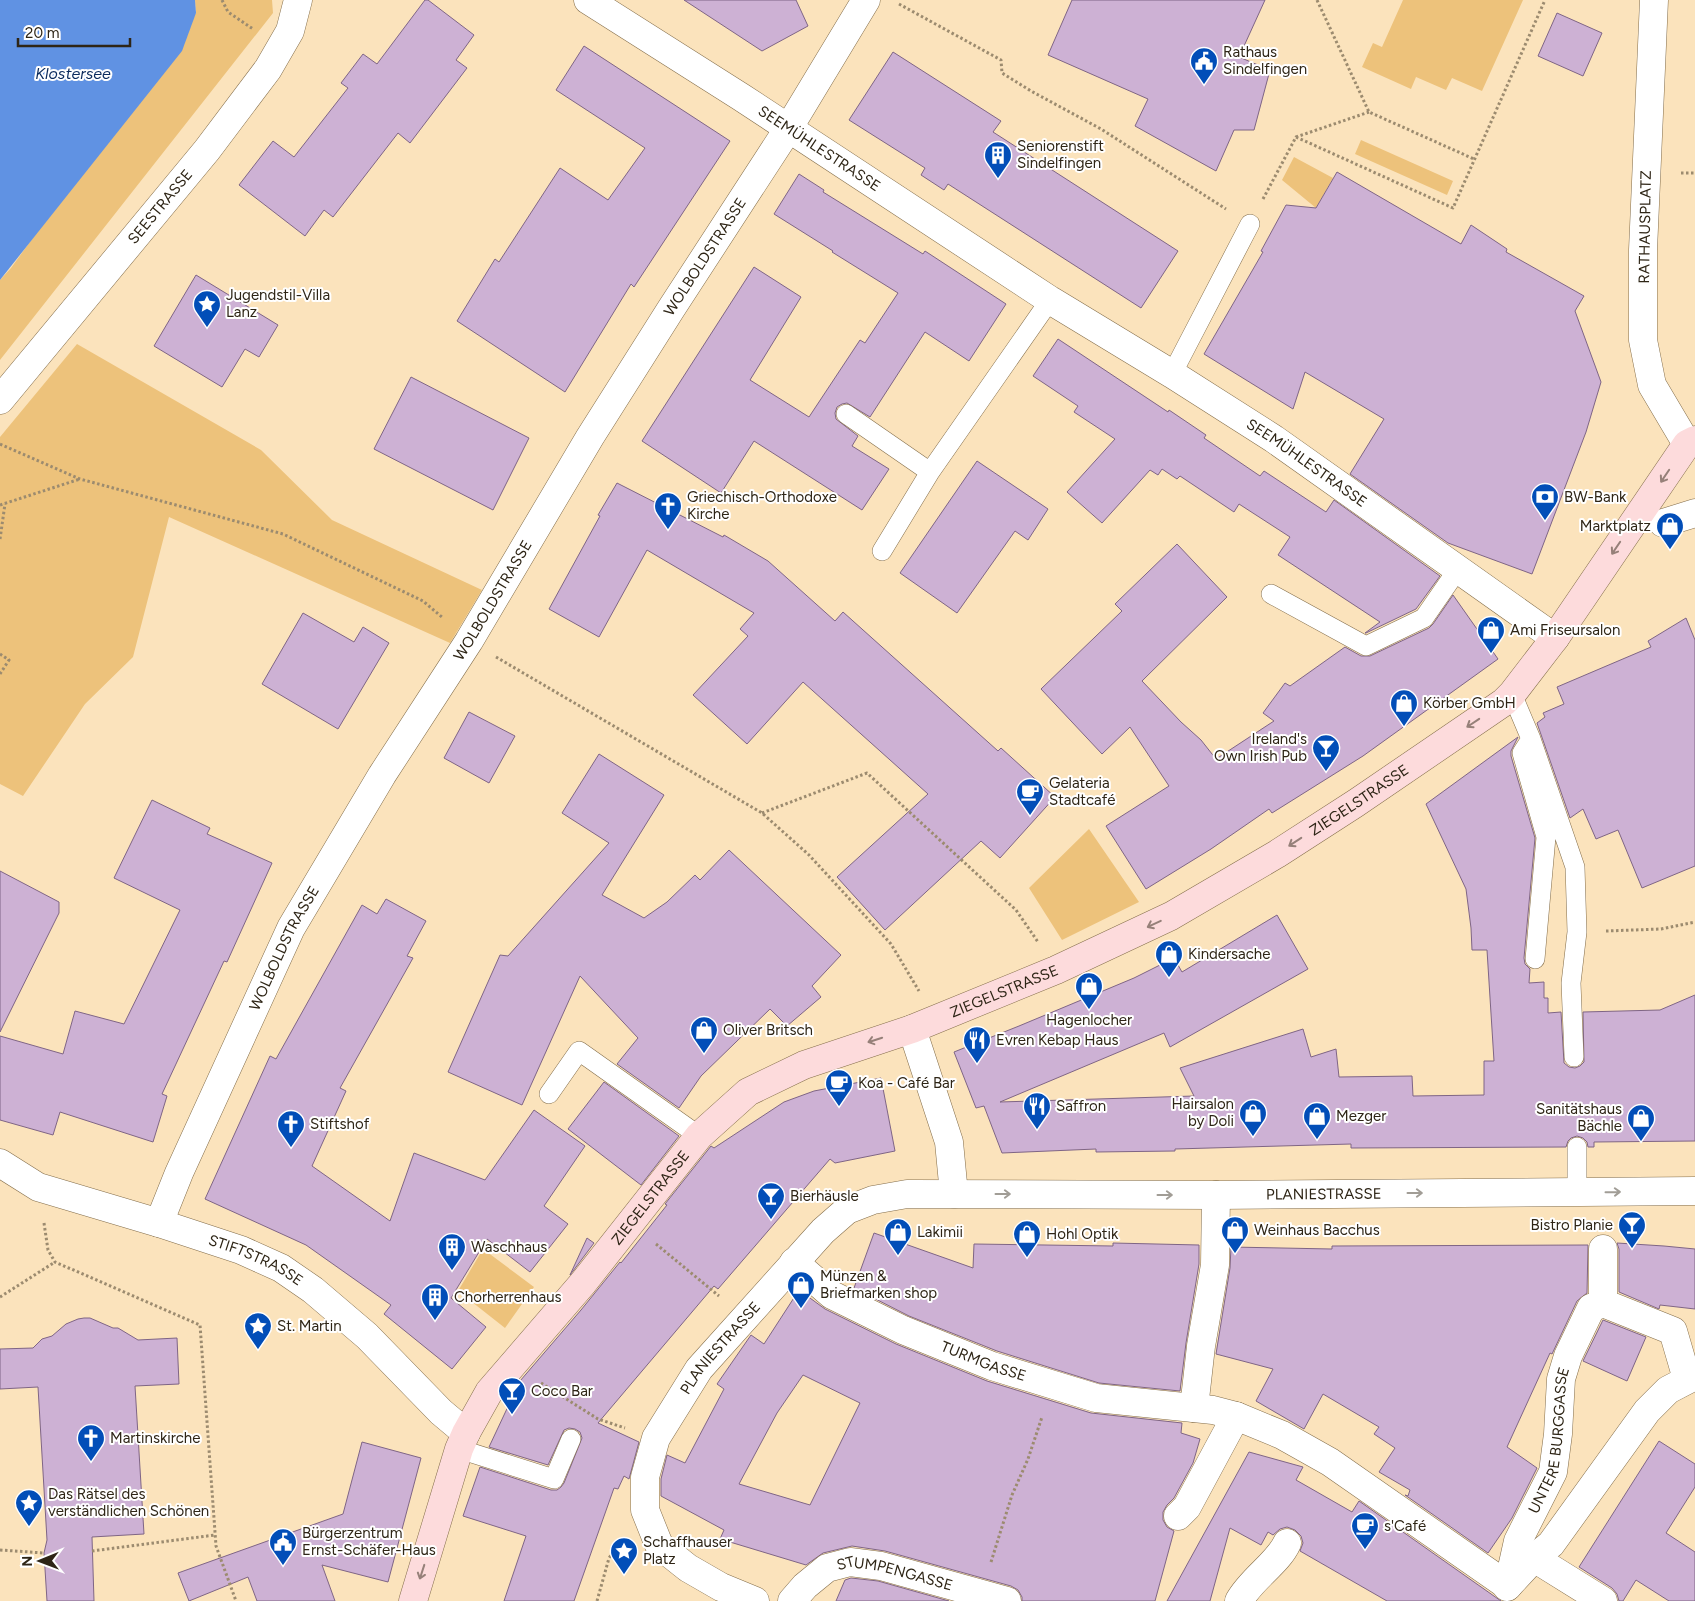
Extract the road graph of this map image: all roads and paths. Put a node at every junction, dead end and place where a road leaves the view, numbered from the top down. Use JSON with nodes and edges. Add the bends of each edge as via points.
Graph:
{"nodes":[{"id":1,"x":222,"y":0,"type":"edge"},
{"id":2,"x":298,"y":0,"type":"edge"},
{"id":3,"x":588,"y":0,"type":"edge"},
{"id":4,"x":866,"y":0,"type":"edge"},
{"id":5,"x":891,"y":0,"type":"edge"},
{"id":6,"x":1317,"y":0,"type":"edge"},
{"id":7,"x":1546,"y":0,"type":"edge"},
{"id":8,"x":1654,"y":0,"type":"edge"},
{"id":9,"x":280,"y":48,"type":"junction"},
{"id":10,"x":1369,"y":112,"type":"junction"},
{"id":11,"x":788,"y":129,"type":"junction"},
{"id":12,"x":1296,"y":138,"type":"junction"},
{"id":13,"x":1474,"y":159,"type":"junction"},
{"id":14,"x":1695,"y":172,"type":"edge"},
{"id":15,"x":1685,"y":173,"type":"dead end"},
{"id":16,"x":1275,"y":175,"type":"dead end"},
{"id":17,"x":1220,"y":205,"type":"dead end"},
{"id":18,"x":1250,"y":224,"type":"dead end"},
{"id":19,"x":1050,"y":300,"type":"junction"},
{"id":20,"x":1172,"y":374,"type":"junction"},
{"id":21,"x":0,"y":400,"type":"edge"},
{"id":22,"x":846,"y":414,"type":"dead end"},
{"id":23,"x":1691,"y":442,"type":"edge"},
{"id":24,"x":0,"y":444,"type":"edge"},
{"id":25,"x":930,"y":472,"type":"junction"},
{"id":26,"x":80,"y":479,"type":"junction"},
{"id":27,"x":0,"y":504,"type":"edge"},
{"id":28,"x":5,"y":504,"type":"junction"},
{"id":29,"x":1695,"y":513,"type":"edge"},
{"id":30,"x":1664,"y":523,"type":"dead end"},
{"id":31,"x":0,"y":539,"type":"edge"},
{"id":32,"x":882,"y":551,"type":"dead end"},
{"id":33,"x":1458,"y":569,"type":"junction"},
{"id":34,"x":1271,"y":594,"type":"dead end"},
{"id":35,"x":1555,"y":638,"type":"junction"},
{"id":36,"x":470,"y":641,"type":"junction"},
{"id":37,"x":0,"y":654,"type":"edge"},
{"id":38,"x":0,"y":674,"type":"edge"},
{"id":39,"x":1512,"y":694,"type":"junction"},
{"id":40,"x":1531,"y":739,"type":"junction"},
{"id":41,"x":762,"y":813,"type":"junction"},
{"id":42,"x":1695,"y":922,"type":"edge"},
{"id":43,"x":1577,"y":932,"type":"junction"},
{"id":44,"x":1535,"y":960,"type":"dead end"},
{"id":45,"x":1056,"y":970,"type":"junction"},
{"id":46,"x":924,"y":1024,"type":"junction"},
{"id":47,"x":1574,"y":1057,"type":"dead end"},
{"id":48,"x":549,"y":1094,"type":"dead end"},
{"id":49,"x":699,"y":1136,"type":"junction"},
{"id":50,"x":1577,"y":1147,"type":"dead end"},
{"id":51,"x":0,"y":1163,"type":"edge"},
{"id":52,"x":1695,"y":1191,"type":"edge"},
{"id":53,"x":1578,"y":1192,"type":"junction"},
{"id":54,"x":954,"y":1194,"type":"junction"},
{"id":55,"x":1216,"y":1195,"type":"junction"},
{"id":56,"x":159,"y":1223,"type":"junction"},
{"id":57,"x":653,"y":1242,"type":"dead end"},
{"id":58,"x":1603,"y":1249,"type":"dead end"},
{"id":59,"x":794,"y":1262,"type":"junction"},
{"id":60,"x":711,"y":1290,"type":"dead end"},
{"id":61,"x":0,"y":1297,"type":"edge"},
{"id":62,"x":1603,"y":1303,"type":"junction"},
{"id":63,"x":513,"y":1366,"type":"junction"},
{"id":64,"x":1691,"y":1377,"type":"edge"},
{"id":65,"x":1053,"y":1386,"type":"junction"},
{"id":66,"x":1194,"y":1408,"type":"junction"},
{"id":67,"x":1236,"y":1416,"type":"junction"},
{"id":68,"x":598,"y":1419,"type":"dead end"},
{"id":69,"x":571,"y":1439,"type":"dead end"},
{"id":70,"x":463,"y":1441,"type":"junction"},
{"id":71,"x":645,"y":1510,"type":"junction"},
{"id":72,"x":1178,"y":1516,"type":"dead end"},
{"id":73,"x":215,"y":1535,"type":"junction"},
{"id":74,"x":1287,"y":1543,"type":"dead end"},
{"id":75,"x":0,"y":1550,"type":"edge"},
{"id":76,"x":92,"y":1550,"type":"dead end"},
{"id":77,"x":44,"y":1554,"type":"dead end"},
{"id":78,"x":1534,"y":1558,"type":"junction"},
{"id":79,"x":719,"y":1594,"type":"edge"},
{"id":80,"x":981,"y":1594,"type":"junction"},
{"id":81,"x":1503,"y":1594,"type":"edge"},
{"id":82,"x":236,"y":1601,"type":"edge"},
{"id":83,"x":413,"y":1601,"type":"edge"},
{"id":84,"x":597,"y":1601,"type":"edge"},
{"id":85,"x":755,"y":1601,"type":"edge"},
{"id":86,"x":792,"y":1601,"type":"edge"},
{"id":87,"x":1007,"y":1601,"type":"edge"},
{"id":88,"x":1239,"y":1601,"type":"edge"},
{"id":89,"x":1603,"y":1601,"type":"edge"}],
"edges":[{"from":1,"to":9,"type":"path","via":[[228,12]]},
{"from":2,"to":9,"type":"street","name":"SEESTRASSE","via":[[290,31]]},
{"from":3,"to":11,"type":"street","name":"SEEMÜHLESTRASSE"},
{"from":4,"to":11,"type":"street","name":"WOLBOLDSTRASSE"},
{"from":5,"to":17,"type":"path","via":[[1001,60],[1002,73],[1030,92],[1101,128]]},
{"from":6,"to":10,"type":"path"},
{"from":7,"to":13,"type":"path"},
{"from":8,"to":23,"type":"street","name":"RATHAUSPLATZ","via":[[1644,221],[1643,340],[1652,385]]},
{"from":9,"to":21,"type":"street","name":"SEESTRASSE","via":[[207,150]]},
{"from":10,"to":12,"type":"path"},
{"from":10,"to":13,"type":"path"},
{"from":11,"to":19,"type":"street","name":"SEEMÜHLESTRASSE"},
{"from":11,"to":36,"type":"street","name":"WOLBOLDSTRASSE","via":[[590,437]]},
{"from":12,"to":13,"type":"path","via":[[1453,208]]},
{"from":12,"to":16,"type":"path"},
{"from":14,"to":15,"type":"path"},
{"from":18,"to":20,"type":"lane"},
{"from":19,"to":20,"type":"street","name":"SEEMÜHLESTRASSE"},
{"from":19,"to":25,"type":"lane"},
{"from":20,"to":33,"type":"street","name":"SEEMÜHLESTRASSE","via":[[1274,439]]},
{"from":22,"to":25,"type":"lane"},
{"from":23,"to":35,"type":"main road","name":"ZIEGELSTRASSE","one_way":true},
{"from":24,"to":26,"type":"path"},
{"from":25,"to":32,"type":"lane"},
{"from":26,"to":28,"type":"path"},
{"from":26,"to":36,"type":"path","via":[[283,534],[423,601]]},
{"from":27,"to":28,"type":"path"},
{"from":28,"to":31,"type":"path"},
{"from":29,"to":30,"type":"street"},
{"from":33,"to":34,"type":"lane","via":[[1424,618],[1366,646]]},
{"from":33,"to":35,"type":"street","name":"SEEMÜHLESTRASSE"},
{"from":35,"to":39,"type":"main road","name":"ZIEGELSTRASSE"},
{"from":36,"to":41,"type":"path"},
{"from":36,"to":56,"type":"street","name":"WOLBOLDSTRASSE","via":[[382,774],[291,928]]},
{"from":37,"to":38,"type":"path","via":[[9,660]]},
{"from":39,"to":40,"type":"lane"},
{"from":39,"to":45,"type":"main road","name":"ZIEGELSTRASSE","one_way":true,"via":[[1277,854],[1171,916]]},
{"from":40,"to":43,"type":"lane","via":[[1575,866]]},
{"from":40,"to":44,"type":"lane","via":[[1522,753],[1546,837]]},
{"from":41,"to":45,"type":"path","via":[[867,773],[1016,910]]},
{"from":41,"to":46,"type":"path","via":[[809,855],[891,944]]},
{"from":42,"to":43,"type":"path","via":[[1661,929]]},
{"from":43,"to":47,"type":"lane","via":[[1571,983]]},
{"from":45,"to":46,"type":"main road","name":"ZIEGELSTRASSE"},
{"from":46,"to":49,"type":"main road","name":"ZIEGELSTRASSE","one_way":true,"via":[[804,1064],[748,1092]]},
{"from":46,"to":54,"type":"street","via":[[949,1142]]},
{"from":48,"to":49,"type":"lane","via":[[579,1051]]},
{"from":49,"to":63,"type":"main road","name":"ZIEGELSTRASSE"},
{"from":50,"to":53,"type":"lane"},
{"from":51,"to":56,"type":"street","name":"STIFTSTRASSE","via":[[38,1187]]},
{"from":53,"to":52,"type":"street","name":"PLANIESTRASSE","one_way":true},
{"from":55,"to":53,"type":"street","name":"PLANIESTRASSE","one_way":true},
{"from":54,"to":55,"type":"street","name":"PLANIESTRASSE","one_way":true},
{"from":54,"to":59,"type":"street","name":"PLANIESTRASSE","via":[[907,1194],[873,1200],[847,1210]]},
{"from":55,"to":66,"type":"street","via":[[1215,1265],[1200,1346]]},
{"from":56,"to":70,"type":"street","name":"STIFTSTRASSE","via":[[240,1250],[281,1268],[313,1290],[367,1336],[441,1412]]},
{"from":57,"to":60,"type":"path"},
{"from":58,"to":62,"type":"street"},
{"from":59,"to":65,"type":"street","name":"TURMGASSE","via":[[832,1296],[865,1313],[992,1366]]},
{"from":59,"to":71,"type":"street","name":"PLANIESTRASSE","via":[[699,1369],[656,1438],[645,1478]]},
{"from":61,"to":73,"type":"path","via":[[55,1262],[200,1325]]},
{"from":62,"to":64,"type":"street","via":[[1673,1331]]},
{"from":62,"to":81,"type":"street","name":"UNTERE BURGGASSE","via":[[1591,1308],[1568,1356],[1561,1379],[1553,1472],[1518,1540]]},
{"from":63,"to":68,"type":"path"},
{"from":63,"to":70,"type":"main road","name":"ZIEGELSTRASSE","via":[[489,1392]]},
{"from":64,"to":78,"type":"street","via":[[1668,1390],[1647,1411],[1551,1544]]},
{"from":65,"to":66,"type":"street","name":"TURMGASSE","via":[[1096,1398]]},
{"from":65,"to":80,"type":"path","via":[[1012,1495]]},
{"from":66,"to":67,"type":"street","name":"TURMGASSE"},
{"from":67,"to":72,"type":"street","via":[[1187,1507]]},
{"from":67,"to":81,"type":"street","name":"TURMGASSE","via":[[1282,1435],[1330,1462]]},
{"from":69,"to":70,"type":"lane","via":[[554,1479]]},
{"from":70,"to":83,"type":"main road","name":"ZIEGELSTRASSE","one_way":true},
{"from":71,"to":79,"type":"street","name":"PLANIESTRASSE","via":[[660,1545]]},
{"from":71,"to":84,"type":"path","via":[[609,1558]]},
{"from":73,"to":76,"type":"path"},
{"from":73,"to":82,"type":"path"},
{"from":74,"to":88,"type":"street"},
{"from":75,"to":77,"type":"path"},
{"from":78,"to":81,"type":"street"},
{"from":78,"to":89,"type":"street"},
{"from":79,"to":85,"type":"street","name":"PLANIESTRASSE"},
{"from":80,"to":86,"type":"street","name":"STUMPENGASSE","via":[[881,1566],[850,1562],[827,1568]]},
{"from":80,"to":87,"type":"street","name":"STUMPENGASSE"}]}
